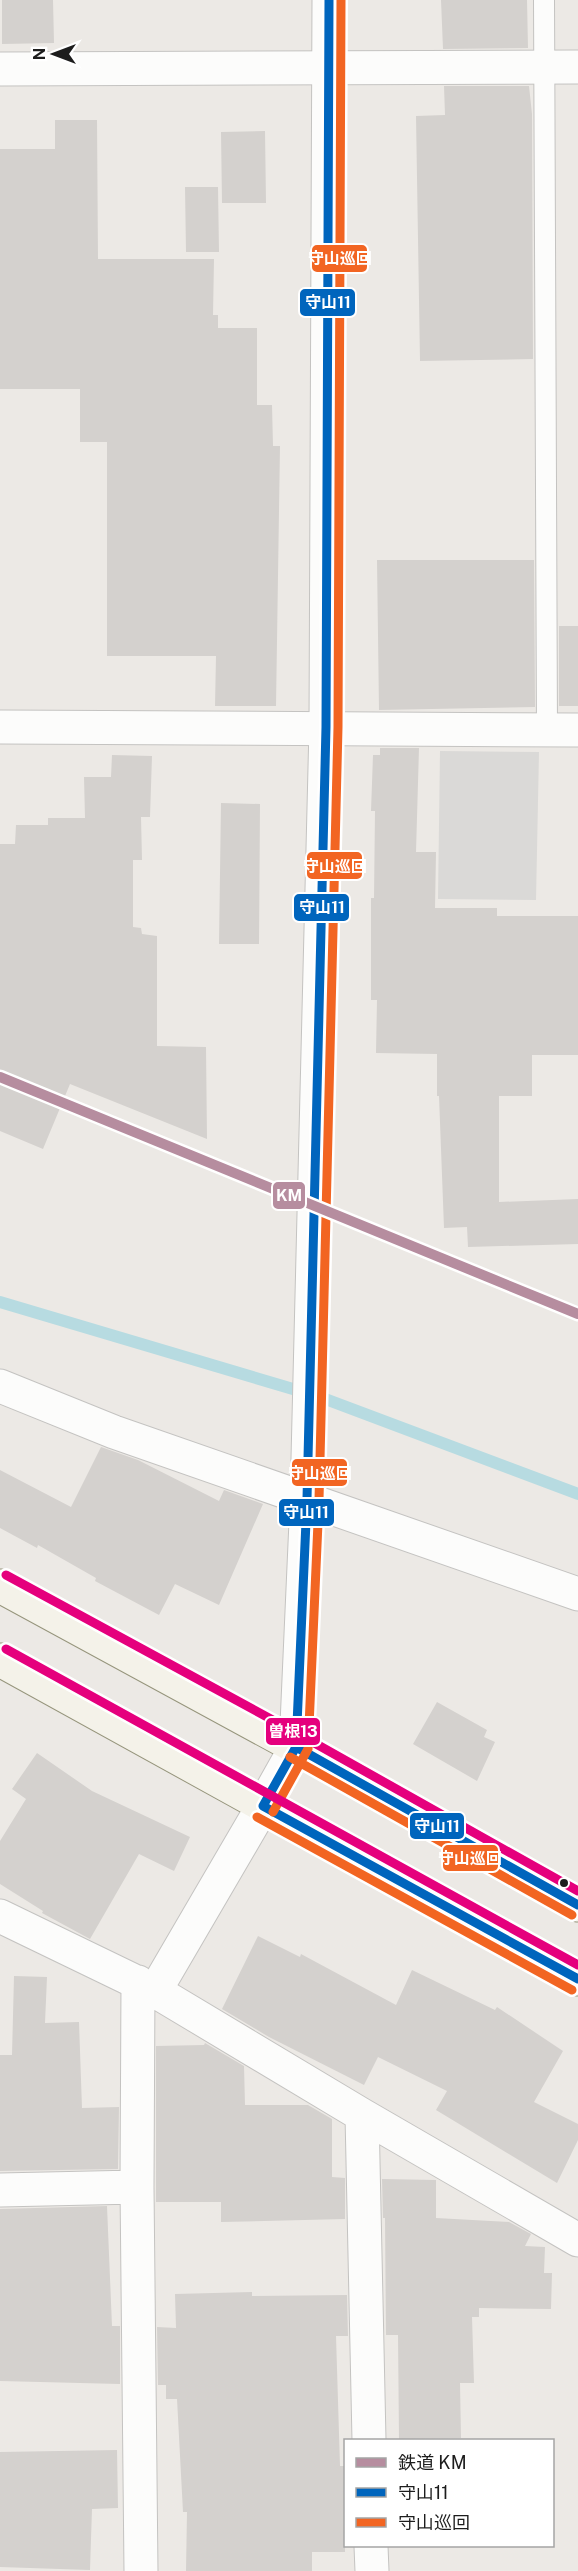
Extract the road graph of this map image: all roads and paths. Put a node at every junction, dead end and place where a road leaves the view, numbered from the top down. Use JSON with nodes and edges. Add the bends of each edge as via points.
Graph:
{"nodes":[{"id":1,"x":329,"y":0,"type":"edge"},
{"id":2,"x":544,"y":0,"type":"edge"},
{"id":3,"x":578,"y":67,"type":"edge"},
{"id":4,"x":330,"y":68,"type":"junction"},
{"id":5,"x":543,"y":68,"type":"junction"},
{"id":6,"x":0,"y":69,"type":"edge"},
{"id":7,"x":0,"y":727,"type":"edge"},
{"id":8,"x":326,"y":727,"type":"junction"},
{"id":9,"x":563,"y":730,"type":"edge"},
{"id":10,"x":0,"y":1386,"type":"edge"},
{"id":11,"x":307,"y":1499,"type":"junction"},
{"id":12,"x":0,"y":1586,"type":"edge"},
{"id":13,"x":578,"y":1594,"type":"edge"},
{"id":14,"x":0,"y":1660,"type":"edge"},
{"id":15,"x":296,"y":1747,"type":"junction"},
{"id":16,"x":263,"y":1806,"type":"junction"},
{"id":17,"x":578,"y":1905,"type":"edge"},
{"id":18,"x":0,"y":1916,"type":"edge"},
{"id":19,"x":578,"y":1979,"type":"edge"},
{"id":20,"x":147,"y":1987,"type":"junction"},
{"id":21,"x":362,"y":2115,"type":"junction"},
{"id":22,"x":137,"y":2187,"type":"junction"},
{"id":23,"x":0,"y":2190,"type":"edge"},
{"id":24,"x":578,"y":2240,"type":"edge"},
{"id":25,"x":369,"y":2439,"type":"edge"},
{"id":26,"x":371,"y":2547,"type":"edge"},
{"id":27,"x":141,"y":2571,"type":"edge"},
{"id":28,"x":372,"y":2571,"type":"edge"}],
"edges":[{"from":1,"to":4,"type":"street"},
{"from":2,"to":5,"type":"lane"},
{"from":3,"to":5,"type":"street"},
{"from":4,"to":5,"type":"street"},
{"from":4,"to":6,"type":"street"},
{"from":4,"to":8,"type":"street"},
{"from":5,"to":9,"type":"lane"},
{"from":7,"to":8,"type":"street"},
{"from":8,"to":9,"type":"street"},
{"from":8,"to":11,"type":"street"},
{"from":10,"to":11,"type":"street","via":[[114,1432]]},
{"from":11,"to":13,"type":"street"},
{"from":11,"to":15,"type":"street"},
{"from":12,"to":15,"type":"main road"},
{"from":14,"to":16,"type":"main road"},
{"from":15,"to":16,"type":"street"},
{"from":15,"to":17,"type":"main road"},
{"from":16,"to":19,"type":"main road"},
{"from":16,"to":20,"type":"street"},
{"from":18,"to":20,"type":"street"},
{"from":20,"to":21,"type":"street"},
{"from":20,"to":22,"type":"street"},
{"from":21,"to":24,"type":"street"},
{"from":21,"to":25,"type":"street"},
{"from":22,"to":23,"type":"street"},
{"from":22,"to":27,"type":"street"},
{"from":26,"to":28,"type":"street"}]}
